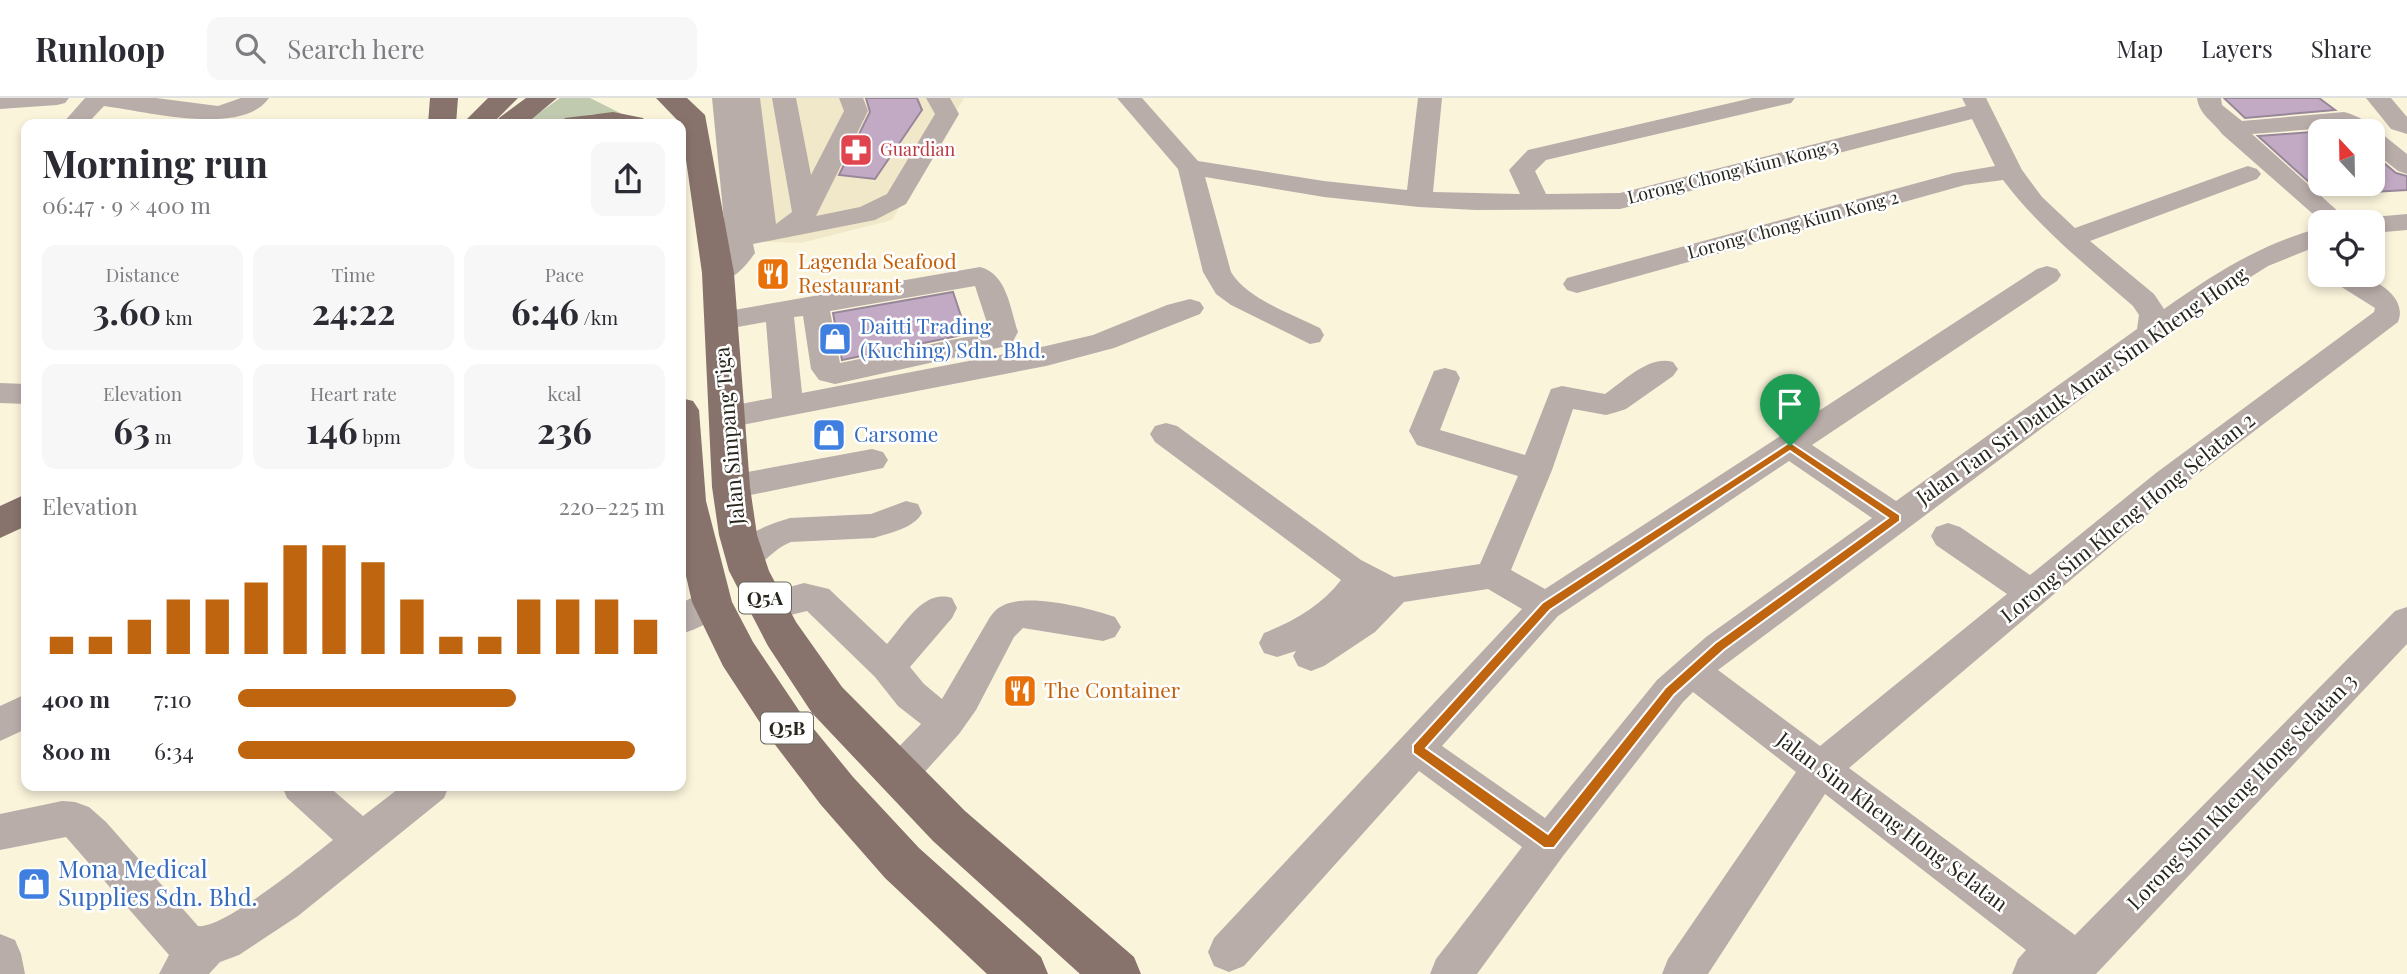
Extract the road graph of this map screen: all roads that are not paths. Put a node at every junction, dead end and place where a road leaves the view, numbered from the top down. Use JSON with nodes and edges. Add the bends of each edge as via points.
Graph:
{"nodes":[{"id":1,"x":57,"y":98,"type":"edge"},
{"id":2,"x":72,"y":98,"type":"edge"},
{"id":3,"x":99,"y":98,"type":"edge"},
{"id":4,"x":257,"y":98,"type":"edge"},
{"id":5,"x":444,"y":98,"type":"edge"},
{"id":6,"x":504,"y":98,"type":"edge"},
{"id":7,"x":543,"y":98,"type":"edge"},
{"id":8,"x":623,"y":98,"type":"edge"},
{"id":9,"x":748,"y":98,"type":"edge"},
{"id":10,"x":784,"y":98,"type":"edge"},
{"id":11,"x":851,"y":98,"type":"edge"},
{"id":12,"x":1129,"y":98,"type":"edge"},
{"id":13,"x":1430,"y":98,"type":"edge"},
{"id":14,"x":1783,"y":98,"type":"edge"},
{"id":15,"x":2209,"y":98,"type":"edge"},
{"id":16,"x":2378,"y":98,"type":"edge"},
{"id":17,"x":1981,"y":101,"type":"edge"},
{"id":18,"x":0,"y":102,"type":"edge"},
{"id":19,"x":948,"y":103,"type":"edge"},
{"id":20,"x":687,"y":107,"type":"edge"},
{"id":21,"x":79,"y":119,"type":"edge"},
{"id":22,"x":442,"y":119,"type":"edge"},
{"id":23,"x":481,"y":119,"type":"edge"},
{"id":24,"x":516,"y":119,"type":"edge"},
{"id":25,"x":2308,"y":122,"type":"edge"},
{"id":26,"x":2235,"y":127,"type":"junction"},
{"id":27,"x":2407,"y":127,"type":"edge"},
{"id":28,"x":2385,"y":149,"type":"edge"},
{"id":29,"x":2407,"y":166,"type":"edge"},
{"id":30,"x":1190,"y":167,"type":"junction"},
{"id":31,"x":2010,"y":172,"type":"junction"},
{"id":32,"x":2248,"y":174,"type":"dead end"},
{"id":33,"x":1419,"y":199,"type":"junction"},
{"id":34,"x":1536,"y":200,"type":"junction"},
{"id":35,"x":2323,"y":210,"type":"edge"},
{"id":36,"x":2407,"y":222,"type":"edge"},
{"id":37,"x":2385,"y":224,"type":"edge"},
{"id":38,"x":758,"y":225,"type":"junction"},
{"id":39,"x":2071,"y":239,"type":"junction"},
{"id":40,"x":2305,"y":240,"type":"edge"},
{"id":41,"x":2099,"y":264,"type":"junction"},
{"id":42,"x":2047,"y":275,"type":"dead end"},
{"id":43,"x":1577,"y":285,"type":"dead end"},
{"id":44,"x":2361,"y":287,"type":"edge"},
{"id":45,"x":2215,"y":289,"type":"junction"},
{"id":46,"x":815,"y":306,"type":"junction"},
{"id":47,"x":1190,"y":308,"type":"dead end"},
{"id":48,"x":779,"y":312,"type":"junction"},
{"id":49,"x":721,"y":321,"type":"junction"},
{"id":50,"x":1310,"y":335,"type":"dead end"},
{"id":51,"x":2150,"y":335,"type":"junction"},
{"id":52,"x":1663,"y":369,"type":"dead end"},
{"id":53,"x":1445,"y":378,"type":"dead end"},
{"id":54,"x":0,"y":393,"type":"edge"},
{"id":55,"x":21,"y":394,"type":"edge"},
{"id":56,"x":788,"y":405,"type":"junction"},
{"id":57,"x":726,"y":417,"type":"junction"},
{"id":58,"x":1166,"y":434,"type":"dead end"},
{"id":59,"x":1790,"y":446,"type":"junction"},
{"id":60,"x":872,"y":460,"type":"dead end"},
{"id":61,"x":1536,"y":470,"type":"junction"},
{"id":62,"x":731,"y":487,"type":"junction"},
{"id":63,"x":21,"y":488,"type":"edge"},
{"id":64,"x":686,"y":492,"type":"edge"},
{"id":65,"x":0,"y":501,"type":"edge"},
{"id":66,"x":21,"y":511,"type":"edge"},
{"id":67,"x":906,"y":513,"type":"dead end"},
{"id":68,"x":1896,"y":518,"type":"junction"},
{"id":69,"x":0,"y":524,"type":"edge"},
{"id":70,"x":1948,"y":536,"type":"dead end"},
{"id":71,"x":744,"y":558,"type":"junction"},
{"id":72,"x":1492,"y":575,"type":"junction"},
{"id":73,"x":1378,"y":584,"type":"junction"},
{"id":74,"x":2031,"y":593,"type":"junction"},
{"id":75,"x":770,"y":607,"type":"junction"},
{"id":76,"x":1546,"y":607,"type":"junction"},
{"id":77,"x":940,"y":608,"type":"dead end"},
{"id":78,"x":697,"y":611,"type":"edge"},
{"id":79,"x":2407,"y":621,"type":"edge"},
{"id":80,"x":1103,"y":627,"type":"dead end"},
{"id":81,"x":1277,"y":643,"type":"dead end"},
{"id":82,"x":1311,"y":656,"type":"dead end"},
{"id":83,"x":888,"y":667,"type":"junction"},
{"id":84,"x":1692,"y":671,"type":"junction"},
{"id":85,"x":21,"y":713,"type":"edge"},
{"id":86,"x":946,"y":723,"type":"junction"},
{"id":87,"x":0,"y":725,"type":"edge"},
{"id":88,"x":1418,"y":749,"type":"junction"},
{"id":89,"x":1821,"y":769,"type":"junction"},
{"id":90,"x":899,"y":773,"type":"junction"},
{"id":91,"x":308,"y":791,"type":"edge"},
{"id":92,"x":424,"y":791,"type":"edge"},
{"id":93,"x":0,"y":832,"type":"edge"},
{"id":94,"x":363,"y":841,"type":"junction"},
{"id":95,"x":1549,"y":843,"type":"junction"},
{"id":96,"x":1229,"y":952,"type":"dead end"},
{"id":97,"x":193,"y":961,"type":"edge"},
{"id":98,"x":2084,"y":968,"type":"edge"},
{"id":99,"x":1023,"y":974,"type":"edge"},
{"id":100,"x":1116,"y":974,"type":"edge"},
{"id":101,"x":1451,"y":974,"type":"edge"},
{"id":102,"x":1683,"y":974,"type":"edge"},
{"id":103,"x":2034,"y":974,"type":"edge"}],
"edges":[{"from":1,"to":2,"type":"street"},
{"from":1,"to":18,"type":"street"},
{"from":3,"to":4,"type":"street","via":[[218,113],[242,108]]},
{"from":3,"to":21,"type":"street"},
{"from":5,"to":22,"type":"main road"},
{"from":6,"to":23,"type":"main road"},
{"from":7,"to":24,"type":"main road"},
{"from":8,"to":20,"type":"main road","name":"Jalan Simpang Tiga","via":[[644,113]]},
{"from":9,"to":38,"type":"street"},
{"from":10,"to":38,"type":"street"},
{"from":11,"to":38,"type":"street","via":[[856,110]]},
{"from":12,"to":30,"type":"street"},
{"from":13,"to":33,"type":"street"},
{"from":14,"to":34,"type":"street","via":[[1537,155],[1522,170]]},
{"from":15,"to":26,"type":"street","via":[[2210,108]]},
{"from":16,"to":27,"type":"street"},
{"from":17,"to":31,"type":"street"},
{"from":17,"to":34,"type":"street","name":"Lorong Chong Kiun Kong 3","via":[[1620,201]]},
{"from":19,"to":38,"type":"street","via":[[897,199],[866,214]]},
{"from":20,"to":38,"type":"main road","name":"Jalan Simpang Tiga","number":"Q5A"},
{"from":25,"to":26,"type":"street"},
{"from":26,"to":35,"type":"street","via":[[2231,129],[2235,135]]},
{"from":28,"to":29,"type":"street"},
{"from":30,"to":33,"type":"street","name":"Lorong Chong Kiun Kong 3"},
{"from":30,"to":50,"type":"street","via":[[1217,272],[1226,288]]},
{"from":31,"to":39,"type":"street"},
{"from":31,"to":43,"type":"street","name":"Lorong Chong Kiun Kong 2","via":[[1963,178]]},
{"from":32,"to":39,"type":"street"},
{"from":33,"to":34,"type":"street","name":"Lorong Chong Kiun Kong 3"},
{"from":36,"to":37,"type":"street"},
{"from":38,"to":49,"type":"main road","name":"Jalan Simpang Tiga","number":"Q5A","via":[[718,273]]},
{"from":39,"to":41,"type":"street"},
{"from":40,"to":45,"type":"street","name":"Jalan Tan Sri Datuk Amar Sim Kheng Hong","via":[[2258,261]]},
{"from":41,"to":45,"type":"street","via":[[2165,291]]},
{"from":41,"to":51,"type":"street","via":[[2144,300],[2153,315]]},
{"from":42,"to":59,"type":"street"},
{"from":44,"to":74,"type":"street","name":"Lorong Sim Kheng Hong Selatan 2","via":[[2389,304],[2388,316],[2167,481]]},
{"from":45,"to":51,"type":"street","name":"Jalan Tan Sri Datuk Amar Sim Kheng Hong"},
{"from":46,"to":46,"type":"street","via":[[980,276],[987,281],[1004,332],[993,341],[835,374],[826,369]]},
{"from":46,"to":48,"type":"street"},
{"from":47,"to":56,"type":"street","via":[[1096,344]]},
{"from":48,"to":49,"type":"street"},
{"from":48,"to":56,"type":"street"},
{"from":49,"to":57,"type":"main road","name":"Jalan Simpang Tiga","number":"Q5A"},
{"from":51,"to":68,"type":"street","name":"Jalan Tan Sri Datuk Amar Sim Kheng Hong"},
{"from":52,"to":61,"type":"street","via":[[1606,405],[1562,396]]},
{"from":53,"to":61,"type":"street","via":[[1424,432],[1428,437]]},
{"from":54,"to":55,"type":"street"},
{"from":56,"to":57,"type":"street"},
{"from":57,"to":62,"type":"main road","name":"Jalan Simpang Tiga","number":"Q5A"},
{"from":58,"to":73,"type":"street"},
{"from":59,"to":68,"type":"street"},
{"from":59,"to":76,"type":"street"},
{"from":60,"to":62,"type":"street"},
{"from":61,"to":72,"type":"street"},
{"from":62,"to":71,"type":"main road","name":"Jalan Simpang Tiga","number":"Q5A"},
{"from":63,"to":65,"type":"main road"},
{"from":64,"to":78,"type":"main road","name":"Jalan Simpang Tiga","number":"Q5B"},
{"from":66,"to":69,"type":"main road"},
{"from":67,"to":71,"type":"street","via":[[873,526],[790,530],[772,536]]},
{"from":68,"to":84,"type":"street","name":"Jalan Tan Sri Datuk Amar Sim Kheng Hong","via":[[1719,646]]},
{"from":70,"to":74,"type":"street"},
{"from":71,"to":75,"type":"main road","name":"Jalan Simpang Tiga","number":"Q5A"},
{"from":72,"to":73,"type":"street"},
{"from":72,"to":76,"type":"street"},
{"from":73,"to":81,"type":"street","via":[[1300,634]]},
{"from":73,"to":82,"type":"street","via":[[1363,622]]},
{"from":74,"to":89,"type":"street","name":"Lorong Sim Kheng Hong Selatan 2"},
{"from":75,"to":83,"type":"street","via":[[804,597],[817,599]]},
{"from":75,"to":90,"type":"main road","name":"Jalan Simpang Tiga","number":"Q5A","via":[[782,634],[827,700]]},
{"from":76,"to":88,"type":"street"},
{"from":77,"to":83,"type":"street"},
{"from":78,"to":99,"type":"main road","name":"Jalan Simpang Tiga","number":"Q5B","via":[[738,654],[785,726],[837,791],[902,863]]},
{"from":79,"to":98,"type":"street","name":"Lorong Sim Kheng Hong Selatan 3"},
{"from":80,"to":86,"type":"street","via":[[1028,613],[1013,616]]},
{"from":83,"to":86,"type":"street","via":[[911,695]]},
{"from":84,"to":89,"type":"street","name":"Jalan Sim Kheng Hong Selatan"},
{"from":84,"to":95,"type":"street","name":"Jalan Tan Sri Datuk Amar Sim Kheng Hong","via":[[1670,691]]},
{"from":85,"to":87,"type":"street"},
{"from":86,"to":90,"type":"street"},
{"from":88,"to":95,"type":"street"},
{"from":88,"to":96,"type":"street"},
{"from":89,"to":98,"type":"street","name":"Jalan Sim Kheng Hong Selatan"},
{"from":89,"to":102,"type":"street","name":"Lorong Sim Kheng Hong Selatan 2"},
{"from":90,"to":100,"type":"main road","name":"Jalan Simpang Tiga","number":"Q5A","via":[[949,826]]},
{"from":91,"to":94,"type":"street"},
{"from":92,"to":94,"type":"street"},
{"from":93,"to":97,"type":"street","via":[[75,820],[185,942]]},
{"from":94,"to":97,"type":"street","via":[[244,930]]},
{"from":95,"to":101,"type":"street","name":"Jalan Tan Sri Datuk Amar Sim Kheng Hong"},
{"from":98,"to":103,"type":"street","via":[[2044,961]]}]}
